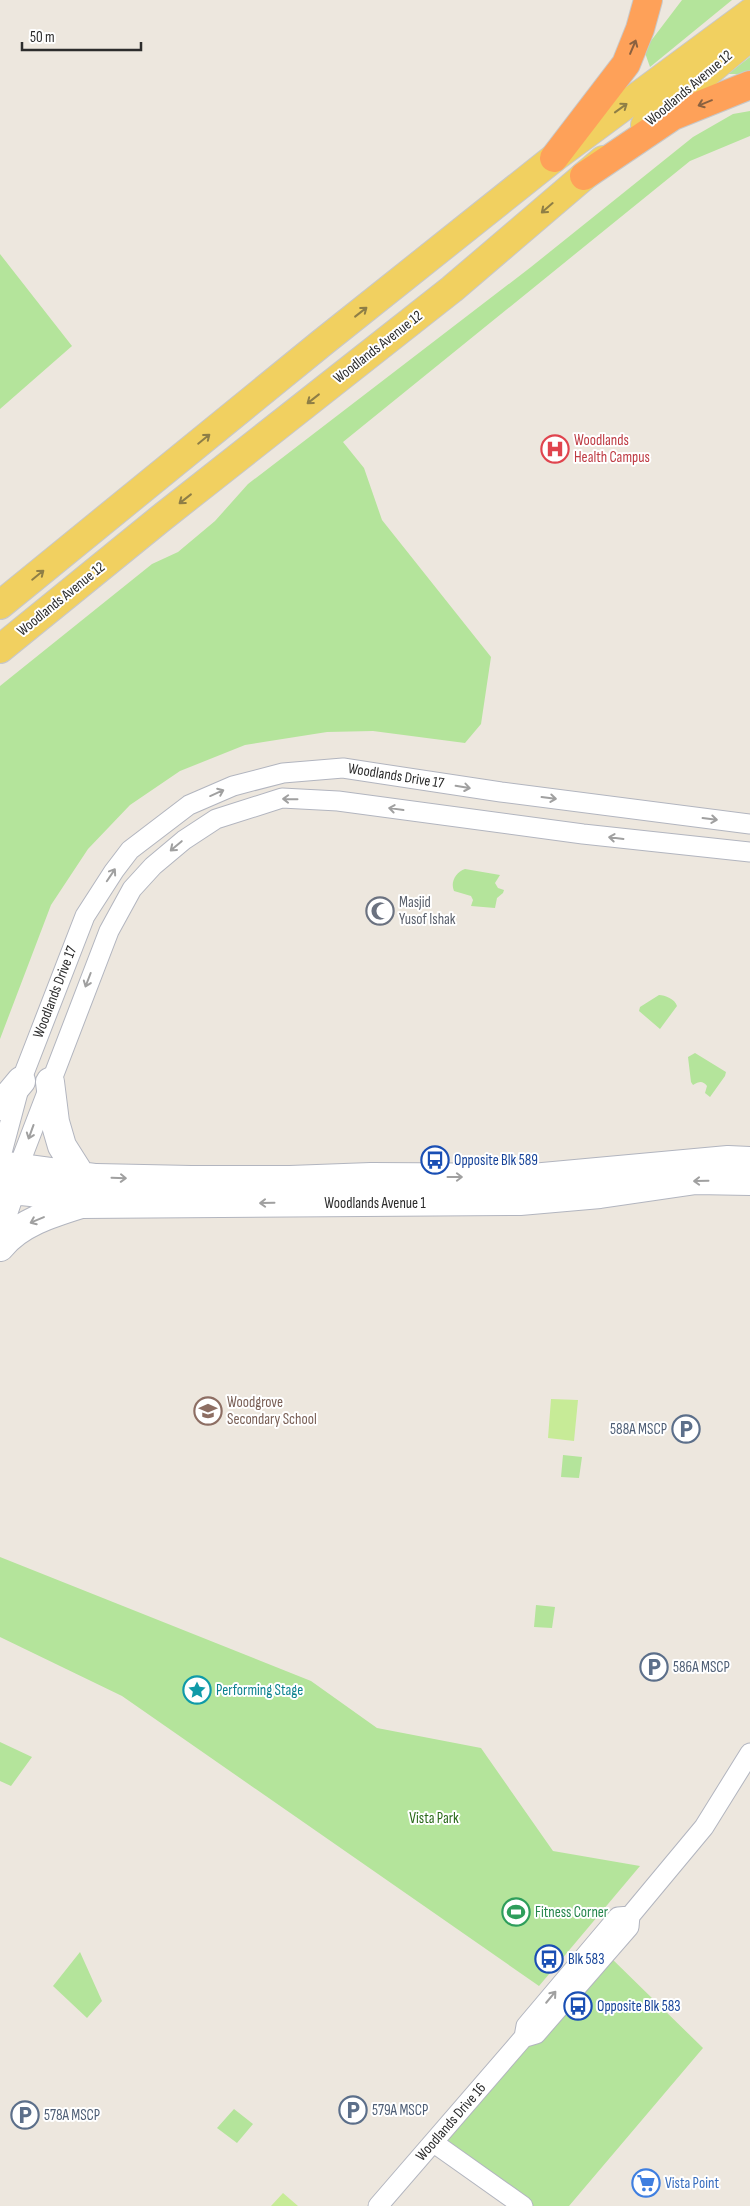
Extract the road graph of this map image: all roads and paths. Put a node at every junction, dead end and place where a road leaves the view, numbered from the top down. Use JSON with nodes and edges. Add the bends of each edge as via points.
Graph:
{"nodes":[{"id":1,"x":648,"y":0,"type":"edge"},
{"id":2,"x":750,"y":13,"type":"edge"},
{"id":3,"x":750,"y":37,"type":"edge"},
{"id":4,"x":750,"y":85,"type":"edge"},
{"id":5,"x":554,"y":158,"type":"junction"},
{"id":6,"x":584,"y":176,"type":"junction"},
{"id":7,"x":0,"y":606,"type":"edge"},
{"id":8,"x":0,"y":649,"type":"edge"},
{"id":9,"x":750,"y":824,"type":"edge"},
{"id":10,"x":750,"y":852,"type":"edge"},
{"id":11,"x":21,"y":1082,"type":"junction"},
{"id":12,"x":50,"y":1082,"type":"junction"},
{"id":13,"x":0,"y":1106,"type":"edge"},
{"id":14,"x":750,"y":1161,"type":"edge"},
{"id":15,"x":6,"y":1175,"type":"edge"},
{"id":16,"x":81,"y":1176,"type":"junction"},
{"id":17,"x":290,"y":1180,"type":"junction"},
{"id":18,"x":750,"y":1181,"type":"edge"},
{"id":19,"x":350,"y":1203,"type":"junction"},
{"id":20,"x":81,"y":1204,"type":"junction"},
{"id":21,"x":0,"y":1222,"type":"edge"},
{"id":22,"x":0,"y":1247,"type":"edge"},
{"id":23,"x":750,"y":1753,"type":"edge"},
{"id":24,"x":434,"y":2143,"type":"junction"},
{"id":25,"x":378,"y":2206,"type":"edge"},
{"id":26,"x":522,"y":2206,"type":"edge"}],
"edges":[{"from":5,"to":1,"type":"highway","one_way":true,"via":[[626,64]]},
{"from":5,"to":2,"type":"main road","name":"Woodlands Avenue 12","one_way":true},
{"from":3,"to":6,"type":"main road","name":"Woodlands Avenue 12"},
{"from":4,"to":6,"type":"highway","one_way":true,"via":[[673,116]]},
{"from":7,"to":5,"type":"main road","name":"Woodlands Avenue 12","one_way":true},
{"from":6,"to":8,"type":"main road","name":"Woodlands Avenue 12","one_way":true,"via":[[452,289]]},
{"from":11,"to":9,"type":"street","name":"Woodlands Drive 17","one_way":true,"via":[[85,916],[114,871],[130,850],[189,805],[233,786],[284,773],[343,768]]},
{"from":10,"to":12,"type":"street","name":"Woodlands Drive 17","one_way":true,"via":[[338,801],[282,798],[216,819],[184,840],[132,889],[96,959]]},
{"from":11,"to":13,"type":"street"},
{"from":11,"to":15,"type":"street","name":"Woodlands Drive 17"},
{"from":12,"to":15,"type":"street","name":"Woodlands Drive 17","one_way":true},
{"from":12,"to":16,"type":"street","via":[[62,1146]]},
{"from":17,"to":14,"type":"street","name":"Woodlands Avenue 1","one_way":true,"via":[[532,1178],[718,1160]]},
{"from":15,"to":16,"type":"street","name":"Woodlands Avenue 1"},
{"from":15,"to":20,"type":"street","name":"Woodlands Avenue 1","via":[[31,1192]]},
{"from":15,"to":21,"type":"street"},
{"from":16,"to":17,"type":"street","name":"Woodlands Avenue 1","one_way":true},
{"from":17,"to":19,"type":"street","via":[[305,1191]]},
{"from":18,"to":19,"type":"street","name":"Woodlands Avenue 1","one_way":true,"via":[[696,1180],[520,1202]]},
{"from":19,"to":20,"type":"street","name":"Woodlands Avenue 1","one_way":true},
{"from":20,"to":22,"type":"street","one_way":true,"via":[[27,1224]]},
{"from":23,"to":24,"type":"street","name":"Woodlands Drive 16","via":[[704,1827],[630,1916],[629,1927],[536,2034],[524,2037]]},
{"from":24,"to":25,"type":"street","name":"Woodlands Drive 16"},
{"from":24,"to":26,"type":"street"}]}
